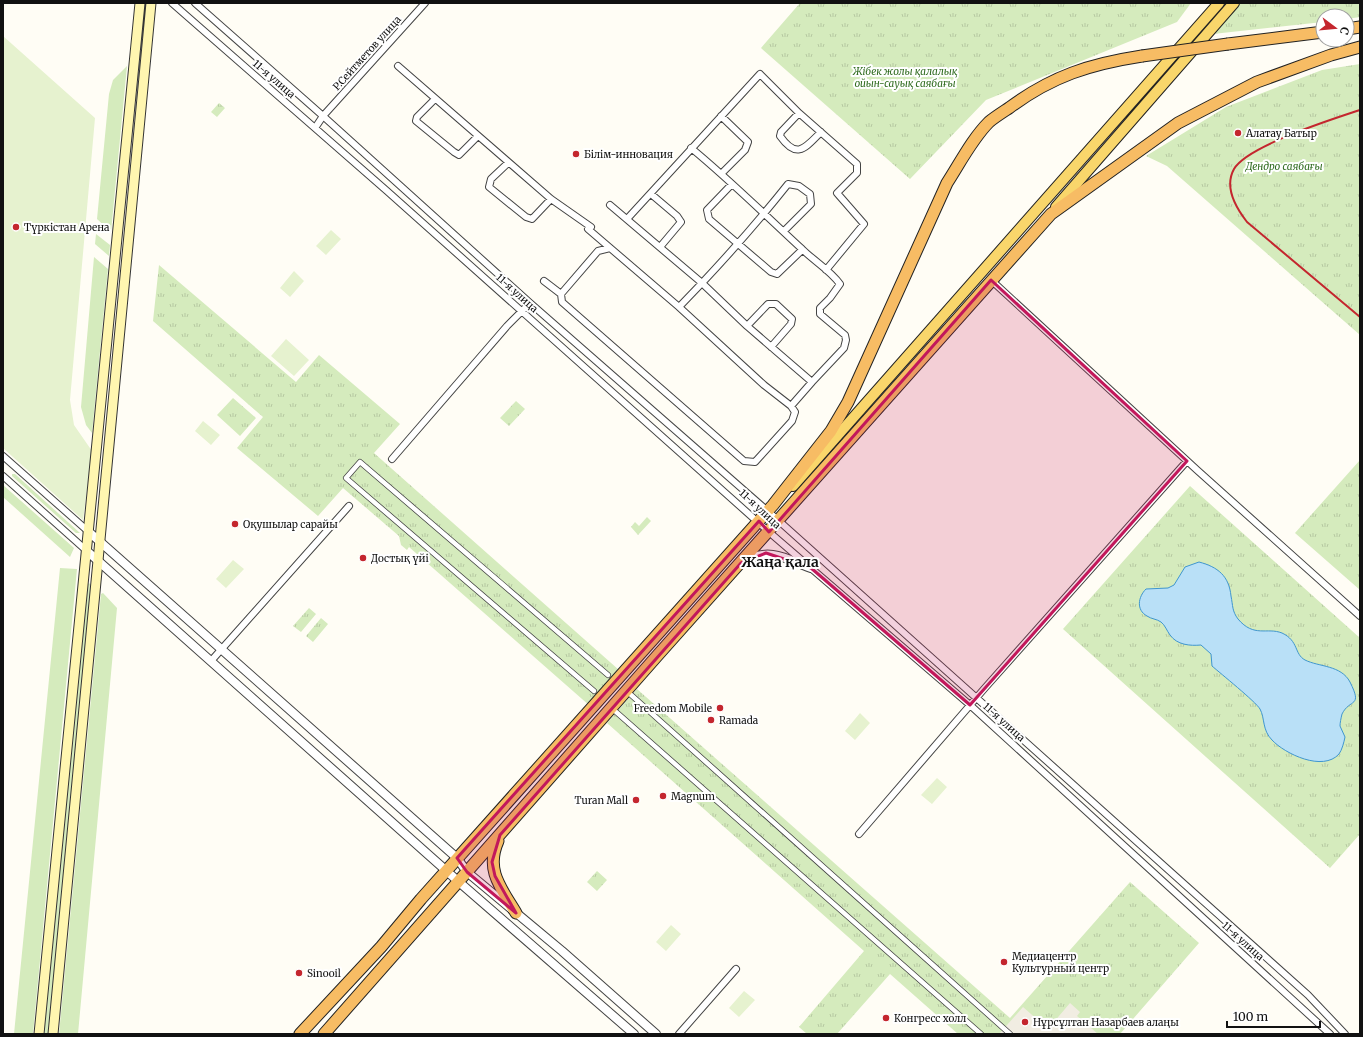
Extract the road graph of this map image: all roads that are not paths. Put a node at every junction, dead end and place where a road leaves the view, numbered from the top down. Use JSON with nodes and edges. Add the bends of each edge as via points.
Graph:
{"nodes":[{"id":1,"x":140,"y":3,"type":"edge"},
{"id":2,"x":151,"y":3,"type":"edge"},
{"id":3,"x":172,"y":3,"type":"edge"},
{"id":4,"x":195,"y":3,"type":"edge"},
{"id":5,"x":425,"y":3,"type":"edge"},
{"id":6,"x":1219,"y":3,"type":"edge"},
{"id":7,"x":1234,"y":3,"type":"edge"},
{"id":8,"x":1315,"y":33,"type":"edge"},
{"id":9,"x":1360,"y":47,"type":"edge"},
{"id":10,"x":398,"y":66,"type":"dead end"},
{"id":11,"x":435,"y":99,"type":"junction"},
{"id":12,"x":799,"y":112,"type":"junction"},
{"id":13,"x":323,"y":116,"type":"junction"},
{"id":14,"x":721,"y":116,"type":"junction"},
{"id":15,"x":315,"y":128,"type":"junction"},
{"id":16,"x":820,"y":132,"type":"junction"},
{"id":17,"x":478,"y":136,"type":"junction"},
{"id":18,"x":691,"y":148,"type":"junction"},
{"id":19,"x":508,"y":163,"type":"junction"},
{"id":20,"x":722,"y":173,"type":"junction"},
{"id":21,"x":732,"y":184,"type":"junction"},
{"id":22,"x":651,"y":194,"type":"junction"},
{"id":23,"x":551,"y":198,"type":"junction"},
{"id":24,"x":610,"y":205,"type":"dead end"},
{"id":25,"x":764,"y":213,"type":"junction"},
{"id":26,"x":1051,"y":214,"type":"junction"},
{"id":27,"x":627,"y":219,"type":"junction"},
{"id":28,"x":784,"y":231,"type":"junction"},
{"id":29,"x":739,"y":243,"type":"junction"},
{"id":30,"x":660,"y":247,"type":"junction"},
{"id":31,"x":610,"y":248,"type":"junction"},
{"id":32,"x":802,"y":250,"type":"junction"},
{"id":33,"x":826,"y":270,"type":"junction"},
{"id":34,"x":991,"y":280,"type":"junction"},
{"id":35,"x":544,"y":281,"type":"dead end"},
{"id":36,"x":702,"y":283,"type":"junction"},
{"id":37,"x":561,"y":294,"type":"junction"},
{"id":38,"x":530,"y":303,"type":"junction"},
{"id":39,"x":679,"y":307,"type":"junction"},
{"id":40,"x":522,"y":311,"type":"junction"},
{"id":41,"x":748,"y":326,"type":"junction"},
{"id":42,"x":771,"y":347,"type":"junction"},
{"id":43,"x":812,"y":382,"type":"junction"},
{"id":44,"x":791,"y":406,"type":"junction"},
{"id":45,"x":3,"y":456,"type":"edge"},
{"id":46,"x":392,"y":459,"type":"dead end"},
{"id":47,"x":1187,"y":460,"type":"junction"},
{"id":48,"x":3,"y":476,"type":"edge"},
{"id":49,"x":349,"y":506,"type":"dead end"},
{"id":50,"x":770,"y":508,"type":"junction"},
{"id":51,"x":759,"y":521,"type":"junction"},
{"id":52,"x":779,"y":521,"type":"junction"},
{"id":53,"x":89,"y":532,"type":"junction"},
{"id":54,"x":769,"y":532,"type":"junction"},
{"id":55,"x":100,"y":541,"type":"junction"},
{"id":56,"x":87,"y":551,"type":"junction"},
{"id":57,"x":98,"y":560,"type":"junction"},
{"id":58,"x":741,"y":563,"type":"junction"},
{"id":59,"x":812,"y":568,"type":"junction"},
{"id":60,"x":1360,"y":616,"type":"edge"},
{"id":61,"x":221,"y":649,"type":"junction"},
{"id":62,"x":211,"y":661,"type":"junction"},
{"id":63,"x":608,"y":675,"type":"dead end"},
{"id":64,"x":594,"y":691,"type":"dead end"},
{"id":65,"x":630,"y":694,"type":"dead end"},
{"id":66,"x":976,"y":698,"type":"junction"},
{"id":67,"x":970,"y":705,"type":"junction"},
{"id":68,"x":615,"y":711,"type":"dead end"},
{"id":69,"x":859,"y":834,"type":"dead end"},
{"id":70,"x":500,"y":835,"type":"junction"},
{"id":71,"x":457,"y":858,"type":"junction"},
{"id":72,"x":446,"y":871,"type":"junction"},
{"id":73,"x":467,"y":872,"type":"junction"},
{"id":74,"x":459,"y":882,"type":"junction"},
{"id":75,"x":516,"y":913,"type":"junction"},
{"id":76,"x":736,"y":970,"type":"dead end"},
{"id":77,"x":39,"y":1034,"type":"edge"},
{"id":78,"x":54,"y":1034,"type":"edge"},
{"id":79,"x":300,"y":1034,"type":"edge"},
{"id":80,"x":324,"y":1034,"type":"edge"},
{"id":81,"x":634,"y":1034,"type":"edge"},
{"id":82,"x":656,"y":1034,"type":"edge"},
{"id":83,"x":679,"y":1034,"type":"edge"},
{"id":84,"x":981,"y":1034,"type":"edge"},
{"id":85,"x":1010,"y":1034,"type":"edge"},
{"id":86,"x":1330,"y":1034,"type":"edge"},
{"id":87,"x":1345,"y":1034,"type":"edge"}],
"edges":[{"from":1,"to":53,"type":"main road"},
{"from":2,"to":55,"type":"main road"},
{"from":3,"to":15,"type":"street","name":"11-я улица"},
{"from":4,"to":13,"type":"street","name":"11-я улица"},
{"from":5,"to":13,"type":"street","name":"Р.Сейтметов улица"},
{"from":6,"to":50,"type":"main road","via":[[809,470]]},
{"from":7,"to":26,"type":"main road"},
{"from":8,"to":50,"type":"highway","bridge":true,"via":[[1109,61],[1067,73],[1028,93],[989,122],[947,183],[848,402],[831,431]]},
{"from":9,"to":26,"type":"highway","via":[[1257,82],[1178,123]]},
{"from":10,"to":11,"type":"street"},
{"from":11,"to":17,"type":"street"},
{"from":11,"to":17,"type":"street","via":[[416,121],[459,154]]},
{"from":12,"to":14,"type":"street","via":[[760,74]]},
{"from":12,"to":16,"type":"street"},
{"from":12,"to":16,"type":"street","via":[[781,132],[782,140],[799,151]]},
{"from":13,"to":15,"type":"street","name":"Р.Сейтметов улица"},
{"from":13,"to":38,"type":"street","name":"11-я улица"},
{"from":14,"to":18,"type":"street"},
{"from":14,"to":20,"type":"street","via":[[748,142],[745,150]]},
{"from":15,"to":40,"type":"street","name":"11-я улица"},
{"from":16,"to":33,"type":"street","via":[[856,164],[857,173],[837,193],[864,224]]},
{"from":17,"to":19,"type":"street"},
{"from":18,"to":20,"type":"street"},
{"from":18,"to":22,"type":"street"},
{"from":19,"to":23,"type":"street"},
{"from":19,"to":23,"type":"street","via":[[491,179],[490,187],[526,217],[532,219]]},
{"from":20,"to":21,"type":"street"},
{"from":21,"to":25,"type":"street"},
{"from":21,"to":29,"type":"street","via":[[707,210],[707,215]]},
{"from":22,"to":27,"type":"street"},
{"from":22,"to":30,"type":"street","via":[[681,222]]},
{"from":23,"to":31,"type":"street","via":[[590,228]]},
{"from":24,"to":27,"type":"street"},
{"from":25,"to":28,"type":"street"},
{"from":25,"to":28,"type":"street","via":[[788,184],[799,186],[810,194],[811,204]]},
{"from":25,"to":29,"type":"street"},
{"from":26,"to":34,"type":"highway"},
{"from":27,"to":30,"type":"street"},
{"from":28,"to":32,"type":"street"},
{"from":29,"to":32,"type":"street","via":[[771,272],[777,274]]},
{"from":29,"to":36,"type":"street"},
{"from":30,"to":36,"type":"street"},
{"from":31,"to":37,"type":"street","via":[[598,251]]},
{"from":31,"to":39,"type":"street"},
{"from":32,"to":33,"type":"street"},
{"from":33,"to":43,"type":"street","via":[[840,284],[820,308],[820,314],[845,335],[846,340],[844,348]]},
{"from":34,"to":47,"type":"street"},
{"from":34,"to":52,"type":"highway"},
{"from":35,"to":37,"type":"street"},
{"from":36,"to":39,"type":"street"},
{"from":36,"to":41,"type":"street"},
{"from":37,"to":44,"type":"street","via":[[562,302],[744,461],[755,462],[792,421],[795,412]]},
{"from":38,"to":40,"type":"street"},
{"from":38,"to":50,"type":"street","name":"11-я улица"},
{"from":39,"to":44,"type":"street","via":[[764,385]]},
{"from":40,"to":46,"type":"street"},
{"from":40,"to":51,"type":"street","name":"11-я улица"},
{"from":41,"to":42,"type":"street"},
{"from":41,"to":42,"type":"street","via":[[768,304],[776,304],[792,319],[791,324]]},
{"from":42,"to":43,"type":"street"},
{"from":43,"to":44,"type":"street"},
{"from":45,"to":53,"type":"street"},
{"from":47,"to":60,"type":"street"},
{"from":47,"to":66,"type":"street"},
{"from":48,"to":56,"type":"street"},
{"from":49,"to":61,"type":"street"},
{"from":50,"to":51,"type":"highway"},
{"from":50,"to":52,"type":"street","name":"11-я улица"},
{"from":51,"to":54,"type":"street","name":"11-я улица"},
{"from":51,"to":71,"type":"highway"},
{"from":52,"to":54,"type":"highway"},
{"from":52,"to":66,"type":"street","name":"11-я улица"},
{"from":53,"to":55,"type":"street"},
{"from":53,"to":56,"type":"main road"},
{"from":54,"to":58,"type":"highway"},
{"from":54,"to":59,"type":"street","name":"11-я улица"},
{"from":55,"to":57,"type":"main road"},
{"from":55,"to":61,"type":"street"},
{"from":56,"to":57,"type":"street"},
{"from":56,"to":77,"type":"main road"},
{"from":57,"to":62,"type":"street"},
{"from":57,"to":78,"type":"main road"},
{"from":58,"to":59,"type":"street","via":[[766,553]]},
{"from":58,"to":70,"type":"highway"},
{"from":59,"to":67,"type":"street","name":"11-я улица"},
{"from":61,"to":62,"type":"street"},
{"from":61,"to":71,"type":"street"},
{"from":62,"to":72,"type":"street"},
{"from":63,"to":64,"type":"street","via":[[360,462],[346,478]]},
{"from":65,"to":85,"type":"street"},
{"from":66,"to":67,"type":"street"},
{"from":66,"to":87,"type":"street","name":"11-я улица","via":[[1308,995]]},
{"from":67,"to":69,"type":"street"},
{"from":67,"to":86,"type":"street","name":"11-я улица"},
{"from":68,"to":84,"type":"street"},
{"from":70,"to":73,"type":"highway"},
{"from":70,"to":75,"type":"highway","via":[[493,851],[492,862],[495,876]]},
{"from":71,"to":72,"type":"highway"},
{"from":71,"to":73,"type":"street"},
{"from":72,"to":74,"type":"street"},
{"from":72,"to":79,"type":"highway","via":[[381,947]]},
{"from":73,"to":74,"type":"highway"},
{"from":73,"to":75,"type":"street"},
{"from":74,"to":80,"type":"highway"},
{"from":74,"to":81,"type":"street"},
{"from":75,"to":82,"type":"street"},
{"from":76,"to":83,"type":"street"}]}
